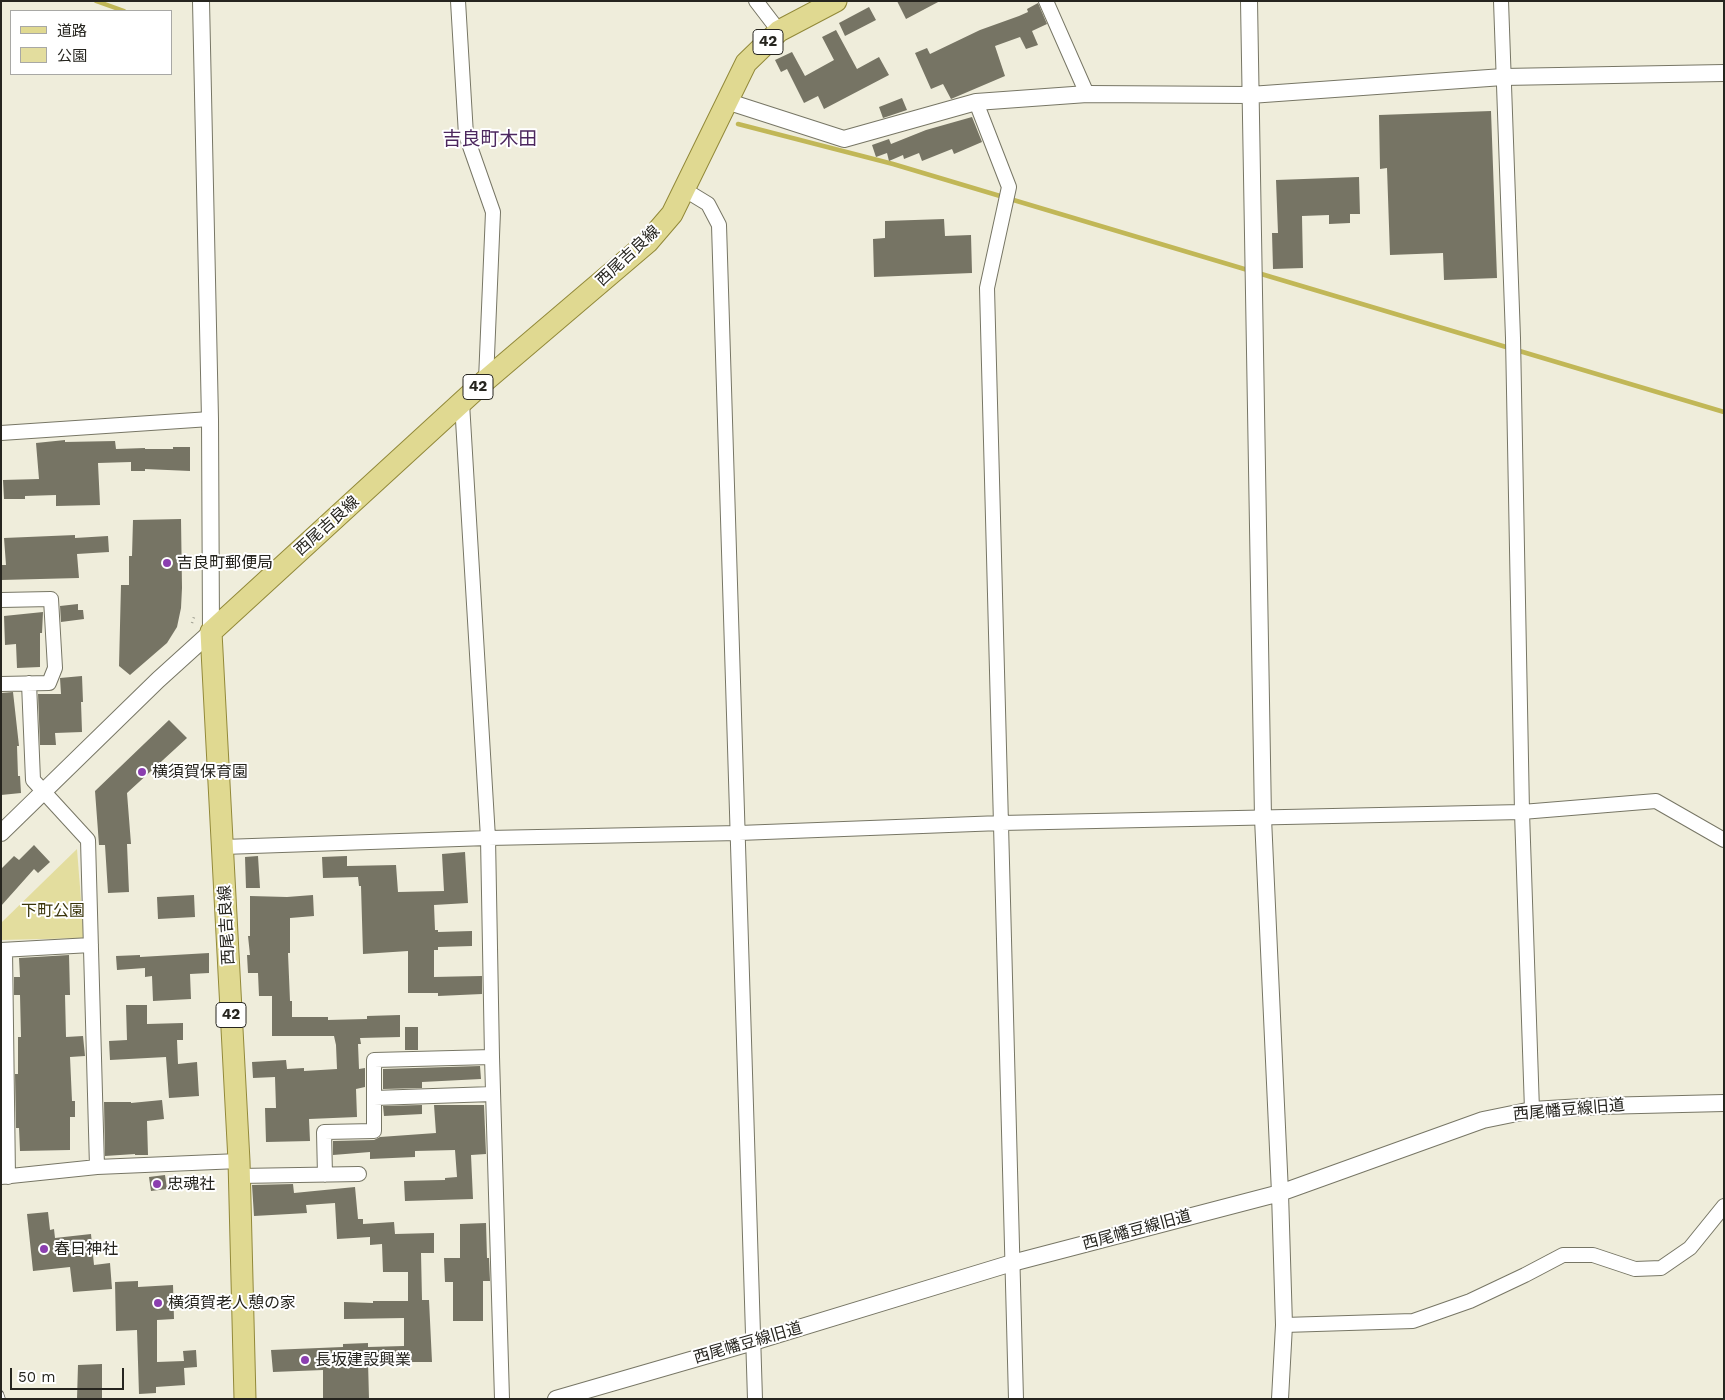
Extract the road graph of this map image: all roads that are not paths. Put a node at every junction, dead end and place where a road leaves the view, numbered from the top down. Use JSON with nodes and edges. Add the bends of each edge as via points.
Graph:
{"nodes":[{"id":1,"x":201,"y":1,"type":"edge"},
{"id":2,"x":458,"y":1,"type":"edge"},
{"id":3,"x":756,"y":1,"type":"edge"},
{"id":4,"x":836,"y":1,"type":"edge"},
{"id":5,"x":1046,"y":1,"type":"edge"},
{"id":6,"x":1249,"y":1,"type":"edge"},
{"id":7,"x":1501,"y":1,"type":"edge"},
{"id":8,"x":778,"y":31,"type":"junction"},
{"id":9,"x":1724,"y":73,"type":"edge"},
{"id":10,"x":1503,"y":77,"type":"junction"},
{"id":11,"x":1087,"y":94,"type":"junction"},
{"id":12,"x":1250,"y":94,"type":"junction"},
{"id":13,"x":976,"y":102,"type":"junction"},
{"id":14,"x":722,"y":110,"type":"junction"},
{"id":15,"x":685,"y":190,"type":"junction"},
{"id":16,"x":486,"y":380,"type":"junction"},
{"id":17,"x":462,"y":403,"type":"junction"},
{"id":18,"x":210,"y":419,"type":"junction"},
{"id":19,"x":1,"y":433,"type":"edge"},
{"id":20,"x":1,"y":600,"type":"edge"},
{"id":21,"x":211,"y":632,"type":"junction"},
{"id":22,"x":29,"y":683,"type":"junction"},
{"id":23,"x":1,"y":684,"type":"edge"},
{"id":24,"x":45,"y":791,"type":"junction"},
{"id":25,"x":1522,"y":812,"type":"junction"},
{"id":26,"x":1263,"y":818,"type":"junction"},
{"id":27,"x":1001,"y":823,"type":"junction"},
{"id":28,"x":1,"y":833,"type":"edge"},
{"id":29,"x":739,"y":833,"type":"junction"},
{"id":30,"x":488,"y":838,"type":"junction"},
{"id":31,"x":1724,"y":840,"type":"edge"},
{"id":32,"x":223,"y":847,"type":"junction"},
{"id":33,"x":90,"y":945,"type":"junction"},
{"id":34,"x":3,"y":950,"type":"edge"},
{"id":35,"x":492,"y":1057,"type":"junction"},
{"id":36,"x":493,"y":1094,"type":"junction"},
{"id":37,"x":374,"y":1098,"type":"junction"},
{"id":38,"x":1724,"y":1103,"type":"edge"},
{"id":39,"x":1532,"y":1110,"type":"junction"},
{"id":40,"x":97,"y":1167,"type":"junction"},
{"id":41,"x":239,"y":1168,"type":"junction"},
{"id":42,"x":359,"y":1174,"type":"dead end"},
{"id":43,"x":325,"y":1175,"type":"junction"},
{"id":44,"x":5,"y":1177,"type":"edge"},
{"id":45,"x":1280,"y":1193,"type":"junction"},
{"id":46,"x":1724,"y":1206,"type":"edge"},
{"id":47,"x":1012,"y":1263,"type":"junction"},
{"id":48,"x":1284,"y":1325,"type":"junction"},
{"id":49,"x":753,"y":1342,"type":"junction"},
{"id":50,"x":245,"y":1399,"type":"edge"},
{"id":51,"x":502,"y":1399,"type":"edge"},
{"id":52,"x":556,"y":1399,"type":"edge"},
{"id":53,"x":755,"y":1399,"type":"edge"},
{"id":54,"x":1016,"y":1399,"type":"edge"},
{"id":55,"x":1280,"y":1399,"type":"edge"}],
"edges":[{"from":1,"to":18,"type":"street"},
{"from":2,"to":16,"type":"street","via":[[466,135],[493,212]]},
{"from":3,"to":8,"type":"street"},
{"from":4,"to":8,"type":"main road","name":"西尾吉良線","number":"42"},
{"from":5,"to":11,"type":"street"},
{"from":6,"to":12,"type":"street"},
{"from":7,"to":10,"type":"street"},
{"from":8,"to":14,"type":"main road","name":"西尾吉良線","number":"42","via":[[746,63]]},
{"from":9,"to":10,"type":"street"},
{"from":10,"to":12,"type":"street"},
{"from":10,"to":25,"type":"street","via":[[1513,359]]},
{"from":11,"to":12,"type":"street"},
{"from":11,"to":13,"type":"street"},
{"from":12,"to":26,"type":"street"},
{"from":13,"to":14,"type":"street","via":[[844,139]]},
{"from":13,"to":27,"type":"street","via":[[1009,188],[987,288]]},
{"from":14,"to":15,"type":"main road","name":"西尾吉良線","number":"42"},
{"from":15,"to":16,"type":"main road","name":"西尾吉良線","number":"42","via":[[672,214],[648,242]]},
{"from":15,"to":29,"type":"street","via":[[708,204],[719,225]]},
{"from":16,"to":17,"type":"main road","name":"西尾吉良線","number":"42"},
{"from":17,"to":21,"type":"main road","name":"西尾吉良線","number":"42"},
{"from":17,"to":30,"type":"street"},
{"from":18,"to":19,"type":"street"},
{"from":18,"to":21,"type":"street"},
{"from":20,"to":22,"type":"street","via":[[51,599],[55,668],[49,683]]},
{"from":21,"to":24,"type":"street"},
{"from":21,"to":32,"type":"main road","name":"西尾吉良線","number":"42"},
{"from":22,"to":23,"type":"street"},
{"from":22,"to":24,"type":"street","via":[[33,780]]},
{"from":24,"to":28,"type":"street"},
{"from":24,"to":33,"type":"street","via":[[88,840]]},
{"from":25,"to":26,"type":"street"},
{"from":25,"to":31,"type":"street","via":[[1656,801]]},
{"from":25,"to":39,"type":"street"},
{"from":26,"to":27,"type":"street"},
{"from":26,"to":45,"type":"street"},
{"from":27,"to":29,"type":"street"},
{"from":27,"to":47,"type":"street"},
{"from":29,"to":30,"type":"street"},
{"from":29,"to":49,"type":"street"},
{"from":30,"to":32,"type":"street"},
{"from":30,"to":35,"type":"street"},
{"from":32,"to":41,"type":"main road","name":"西尾吉良線","number":"42"},
{"from":33,"to":34,"type":"street"},
{"from":33,"to":40,"type":"street"},
{"from":34,"to":44,"type":"street"},
{"from":35,"to":36,"type":"street"},
{"from":35,"to":37,"type":"street","via":[[374,1060]]},
{"from":36,"to":37,"type":"street"},
{"from":36,"to":51,"type":"street"},
{"from":37,"to":43,"type":"street","via":[[374,1131],[324,1132]]},
{"from":38,"to":39,"type":"street","name":"西尾幡豆線旧道"},
{"from":39,"to":45,"type":"street","name":"西尾幡豆線旧道","via":[[1482,1120]]},
{"from":40,"to":41,"type":"street"},
{"from":40,"to":44,"type":"street"},
{"from":41,"to":43,"type":"street"},
{"from":41,"to":50,"type":"main road","name":"西尾吉良線","number":"42"},
{"from":42,"to":43,"type":"street"},
{"from":45,"to":47,"type":"street","name":"西尾幡豆線旧道"},
{"from":45,"to":48,"type":"street"},
{"from":46,"to":48,"type":"street","via":[[1690,1248],[1661,1268],[1635,1269],[1593,1255],[1563,1254],[1470,1302],[1413,1321]]},
{"from":47,"to":49,"type":"street","name":"西尾幡豆線旧道"},
{"from":47,"to":54,"type":"street"},
{"from":48,"to":55,"type":"street"},
{"from":49,"to":52,"type":"street","name":"西尾幡豆線旧道"},
{"from":49,"to":53,"type":"street"}]}
